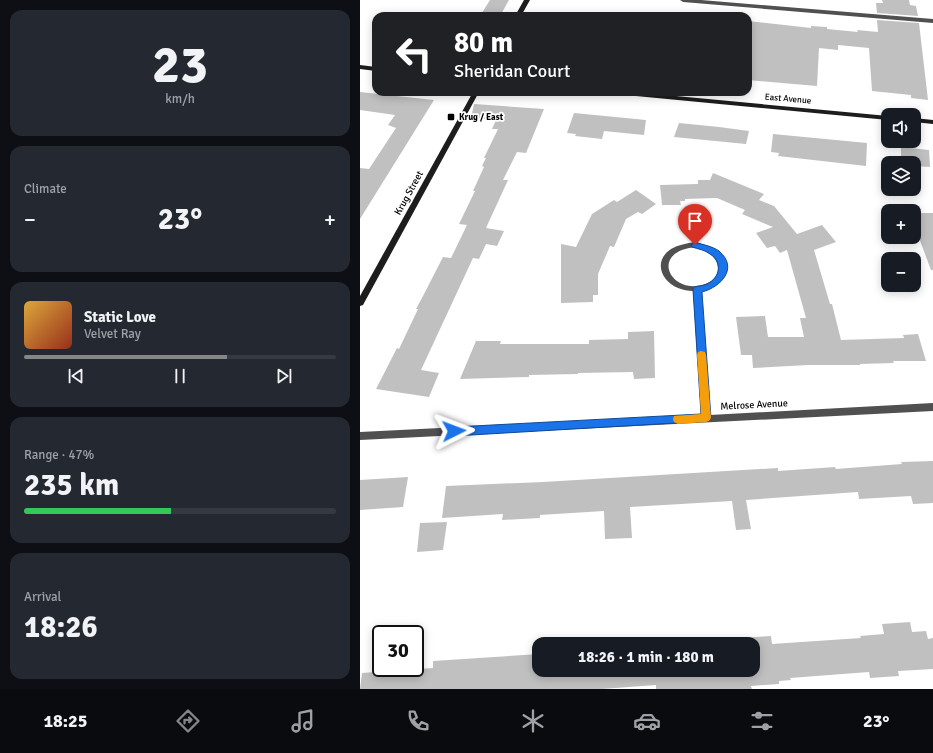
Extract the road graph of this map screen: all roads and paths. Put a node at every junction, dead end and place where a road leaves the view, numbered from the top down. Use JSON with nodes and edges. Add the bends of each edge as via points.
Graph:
{"nodes":[{"id":1,"x":527,"y":0,"type":"edge"},
{"id":2,"x":683,"y":0,"type":"edge"},
{"id":3,"x":520,"y":12,"type":"edge"},
{"id":4,"x":933,"y":21,"type":"edge"},
{"id":5,"x":360,"y":67,"type":"edge"},
{"id":6,"x":372,"y":68,"type":"edge"},
{"id":7,"x":474,"y":96,"type":"edge"},
{"id":8,"x":657,"y":96,"type":"edge"},
{"id":9,"x":881,"y":117,"type":"edge"},
{"id":10,"x":921,"y":121,"type":"edge"},
{"id":11,"x":933,"y":122,"type":"edge"},
{"id":12,"x":697,"y":290,"type":"junction"},
{"id":13,"x":360,"y":303,"type":"edge"},
{"id":14,"x":933,"y":407,"type":"edge"},
{"id":15,"x":706,"y":418,"type":"junction"},
{"id":16,"x":360,"y":436,"type":"edge"}],
"edges":[{"from":1,"to":3,"type":"street"},
{"from":2,"to":4,"type":"street"},
{"from":5,"to":6,"type":"street"},
{"from":7,"to":13,"type":"street","name":"Krug Street"},
{"from":8,"to":9,"type":"street","name":"East Avenue"},
{"from":10,"to":11,"type":"street"},
{"from":12,"to":12,"type":"street","via":[[710,287],[718,281],[723,270],[722,261],[717,254],[702,246],[685,246],[675,250],[668,255],[664,272],[671,281],[682,288]]},
{"from":12,"to":15,"type":"street"},
{"from":14,"to":15,"type":"street","name":"Melrose Avenue"},
{"from":15,"to":16,"type":"street","name":"Melrose Avenue"}]}
